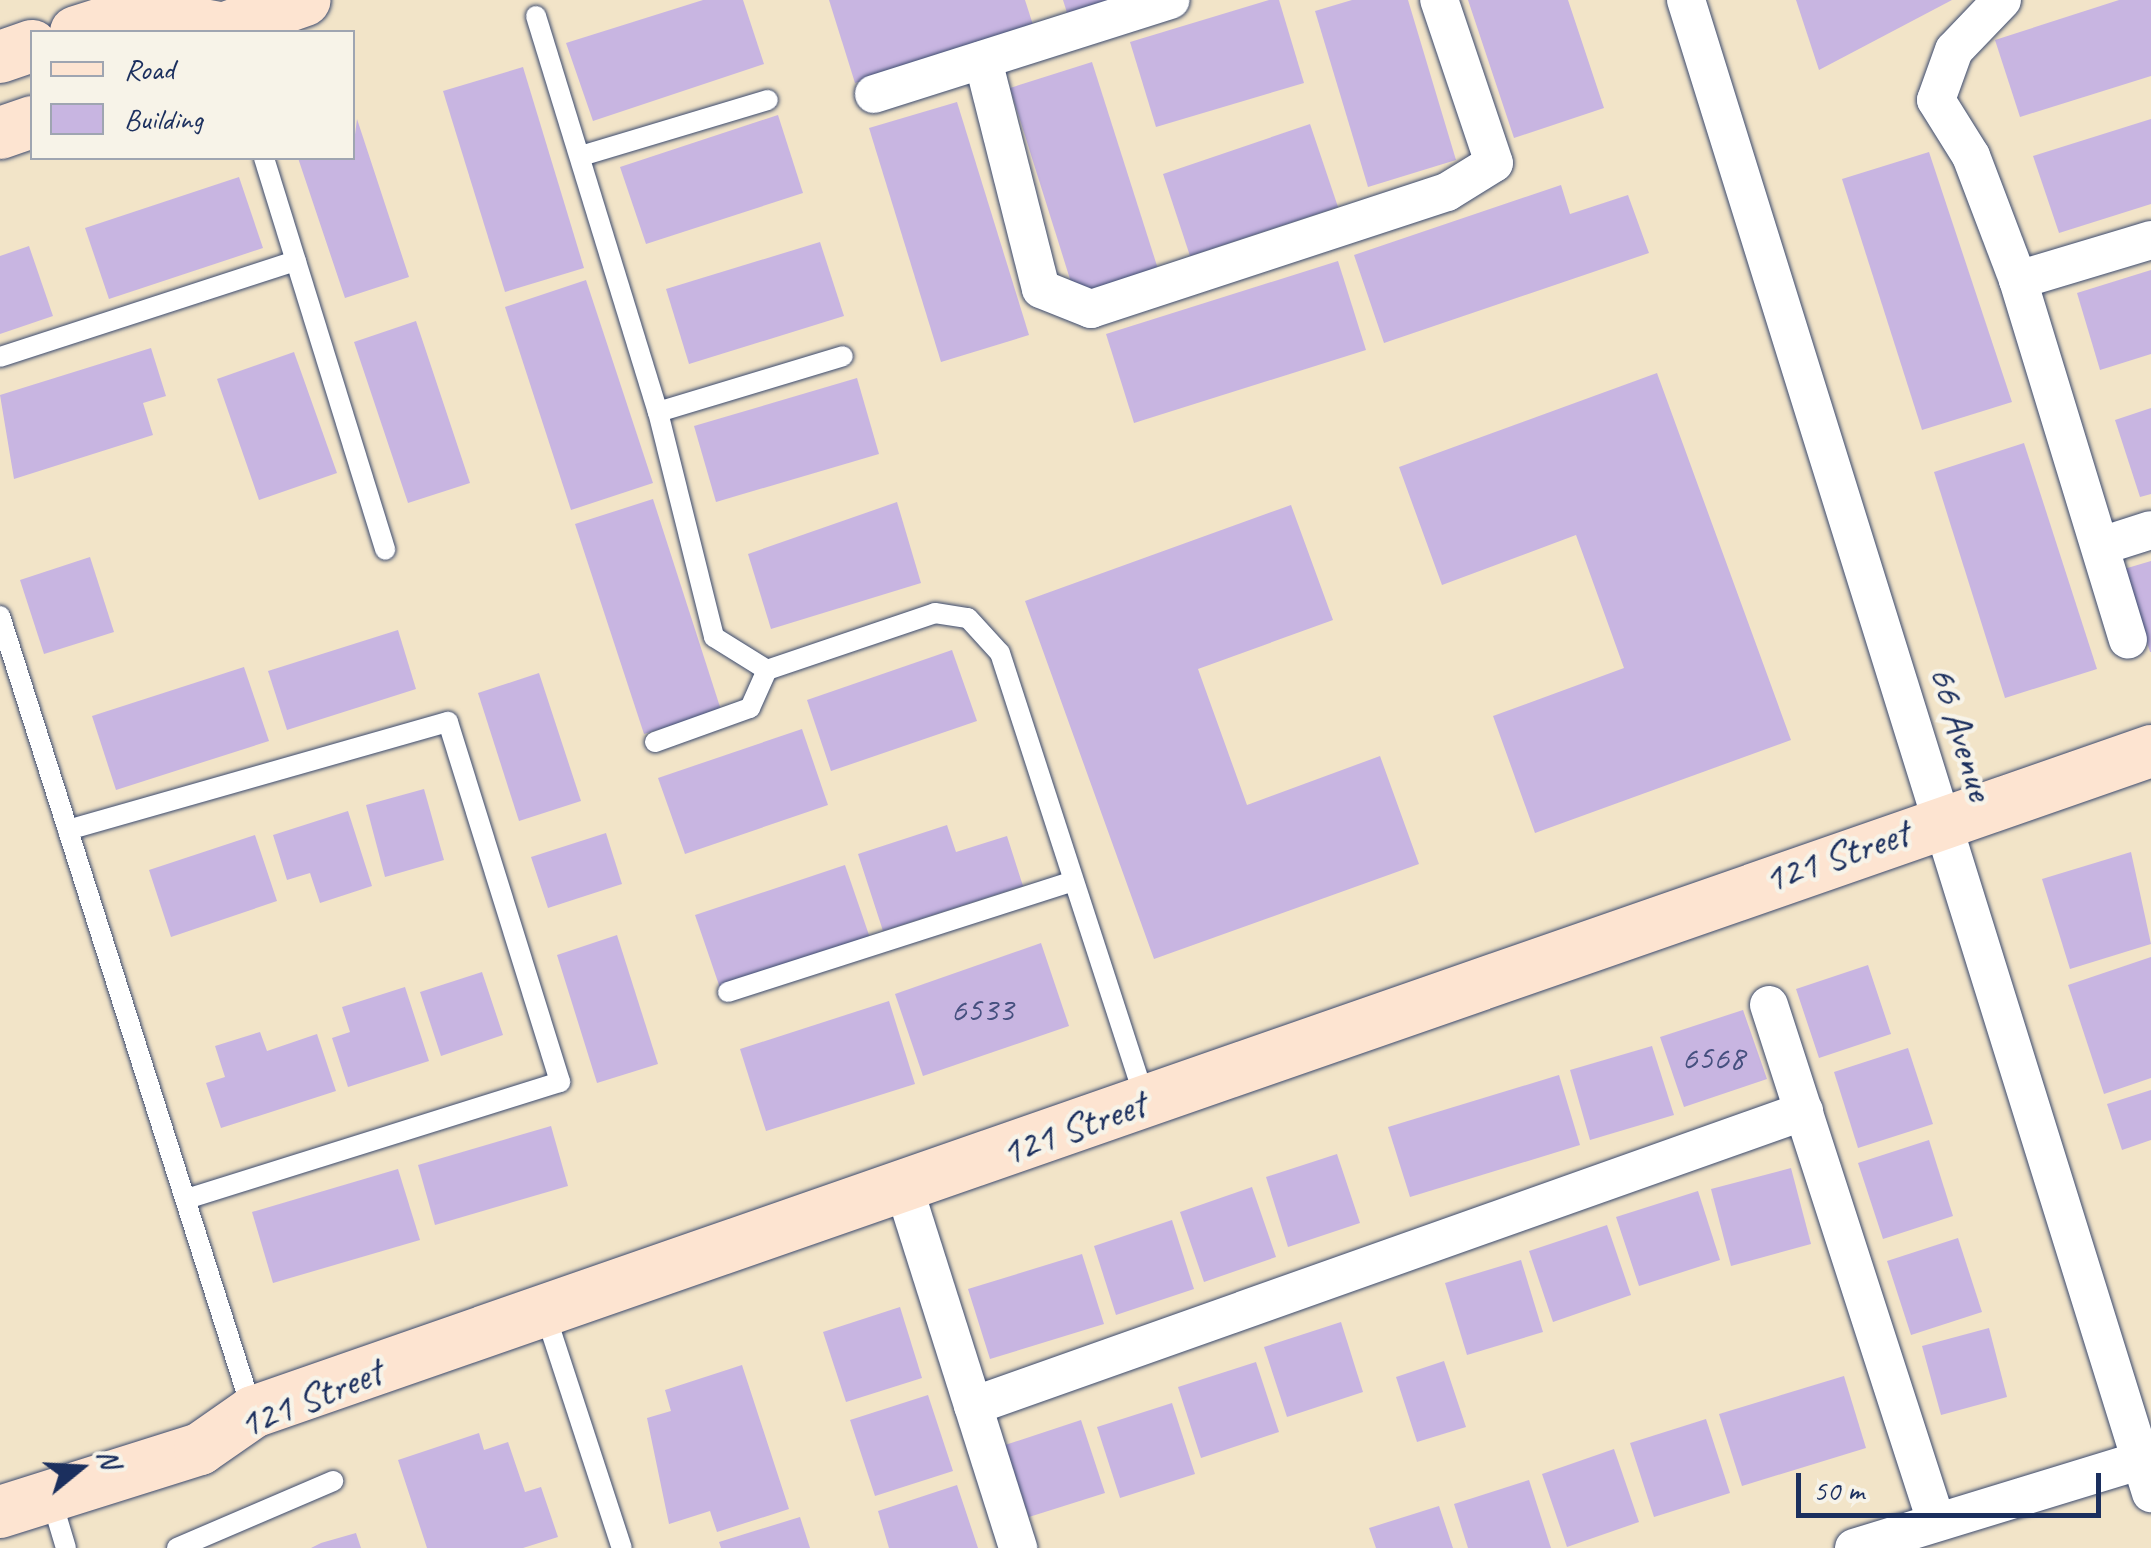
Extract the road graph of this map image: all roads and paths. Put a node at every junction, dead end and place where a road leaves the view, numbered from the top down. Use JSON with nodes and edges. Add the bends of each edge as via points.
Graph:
{"nodes":[{"id":1,"x":306,"y":0,"type":"edge"},
{"id":2,"x":1170,"y":0,"type":"edge"},
{"id":3,"x":1439,"y":0,"type":"edge"},
{"id":4,"x":1686,"y":0,"type":"edge"},
{"id":5,"x":2002,"y":0,"type":"edge"},
{"id":6,"x":536,"y":16,"type":"dead end"},
{"id":7,"x":82,"y":30,"type":"edge"},
{"id":8,"x":217,"y":30,"type":"edge"},
{"id":9,"x":30,"y":47,"type":"edge"},
{"id":10,"x":0,"y":56,"type":"edge"},
{"id":11,"x":983,"y":60,"type":"junction"},
{"id":12,"x":874,"y":94,"type":"dead end"},
{"id":13,"x":768,"y":100,"type":"dead end"},
{"id":14,"x":30,"y":123,"type":"edge"},
{"id":15,"x":0,"y":132,"type":"edge"},
{"id":16,"x":581,"y":156,"type":"junction"},
{"id":17,"x":265,"y":160,"type":"edge"},
{"id":18,"x":2151,"y":240,"type":"edge"},
{"id":19,"x":296,"y":261,"type":"junction"},
{"id":20,"x":2018,"y":280,"type":"junction"},
{"id":21,"x":0,"y":356,"type":"edge"},
{"id":22,"x":843,"y":356,"type":"dead end"},
{"id":23,"x":658,"y":412,"type":"junction"},
{"id":24,"x":2151,"y":530,"type":"edge"},
{"id":25,"x":2101,"y":546,"type":"junction"},
{"id":26,"x":385,"y":550,"type":"dead end"},
{"id":27,"x":0,"y":616,"type":"edge"},
{"id":28,"x":2128,"y":640,"type":"dead end"},
{"id":29,"x":767,"y":670,"type":"junction"},
{"id":30,"x":655,"y":742,"type":"dead end"},
{"id":31,"x":2151,"y":751,"type":"edge"},
{"id":32,"x":1941,"y":820,"type":"junction"},
{"id":33,"x":68,"y":830,"type":"junction"},
{"id":34,"x":1074,"y":881,"type":"junction"},
{"id":35,"x":728,"y":992,"type":"dead end"},
{"id":36,"x":1770,"y":1005,"type":"dead end"},
{"id":37,"x":1146,"y":1102,"type":"junction"},
{"id":38,"x":1804,"y":1111,"type":"junction"},
{"id":39,"x":904,"y":1188,"type":"junction"},
{"id":40,"x":188,"y":1198,"type":"junction"},
{"id":41,"x":545,"y":1313,"type":"junction"},
{"id":42,"x":973,"y":1406,"type":"junction"},
{"id":43,"x":253,"y":1412,"type":"junction"},
{"id":44,"x":2140,"y":1420,"type":"edge"},
{"id":45,"x":2146,"y":1476,"type":"edge"},
{"id":46,"x":333,"y":1481,"type":"dead end"},
{"id":47,"x":50,"y":1496,"type":"junction"},
{"id":48,"x":0,"y":1512,"type":"edge"},
{"id":49,"x":1936,"y":1521,"type":"junction"},
{"id":50,"x":66,"y":1548,"type":"edge"},
{"id":51,"x":177,"y":1548,"type":"edge"},
{"id":52,"x":622,"y":1548,"type":"edge"},
{"id":53,"x":1018,"y":1548,"type":"edge"},
{"id":54,"x":1854,"y":1548,"type":"edge"}],
"edges":[{"from":1,"to":8,"type":"street"},
{"from":2,"to":11,"type":"street"},
{"from":3,"to":11,"type":"street","via":[[1494,162],[1448,192],[1091,309],[1040,289]]},
{"from":4,"to":32,"type":"street","name":"66 Avenue"},
{"from":5,"to":20,"type":"street","via":[[1954,50],[1936,100],[1970,156]]},
{"from":6,"to":16,"type":"lane"},
{"from":7,"to":8,"type":"street","via":[[136,13]]},
{"from":9,"to":10,"type":"street"},
{"from":11,"to":12,"type":"street"},
{"from":13,"to":16,"type":"lane"},
{"from":14,"to":15,"type":"street"},
{"from":16,"to":23,"type":"lane"},
{"from":17,"to":19,"type":"lane"},
{"from":18,"to":20,"type":"street"},
{"from":19,"to":21,"type":"lane"},
{"from":19,"to":26,"type":"lane"},
{"from":20,"to":25,"type":"street"},
{"from":22,"to":23,"type":"lane"},
{"from":23,"to":29,"type":"lane","via":[[714,637]]},
{"from":24,"to":25,"type":"street"},
{"from":25,"to":28,"type":"street"},
{"from":27,"to":33,"type":"lane"},
{"from":29,"to":30,"type":"lane","via":[[750,708]]},
{"from":29,"to":34,"type":"lane","via":[[934,614],[968,618],[1000,653]]},
{"from":31,"to":32,"type":"street","name":"121 Street"},
{"from":32,"to":37,"type":"street","name":"121 Street"},
{"from":32,"to":44,"type":"street","name":"66 Avenue"},
{"from":33,"to":40,"type":"lane"},
{"from":33,"to":40,"type":"lane","via":[[448,722],[560,1082]]},
{"from":34,"to":35,"type":"lane"},
{"from":34,"to":37,"type":"lane"},
{"from":36,"to":38,"type":"street"},
{"from":37,"to":39,"type":"street","name":"121 Street"},
{"from":38,"to":42,"type":"street"},
{"from":38,"to":49,"type":"street"},
{"from":39,"to":41,"type":"street","name":"121 Street"},
{"from":39,"to":42,"type":"street"},
{"from":40,"to":43,"type":"lane"},
{"from":41,"to":43,"type":"street","name":"121 Street"},
{"from":41,"to":52,"type":"lane"},
{"from":42,"to":53,"type":"street"},
{"from":43,"to":47,"type":"street","name":"121 Street","via":[[200,1449]]},
{"from":44,"to":45,"type":"street","name":"66 Avenue"},
{"from":45,"to":49,"type":"street"},
{"from":46,"to":51,"type":"lane","via":[[243,1512]]},
{"from":47,"to":48,"type":"street","name":"121 Street"},
{"from":47,"to":50,"type":"lane"},
{"from":49,"to":54,"type":"street"}]}
